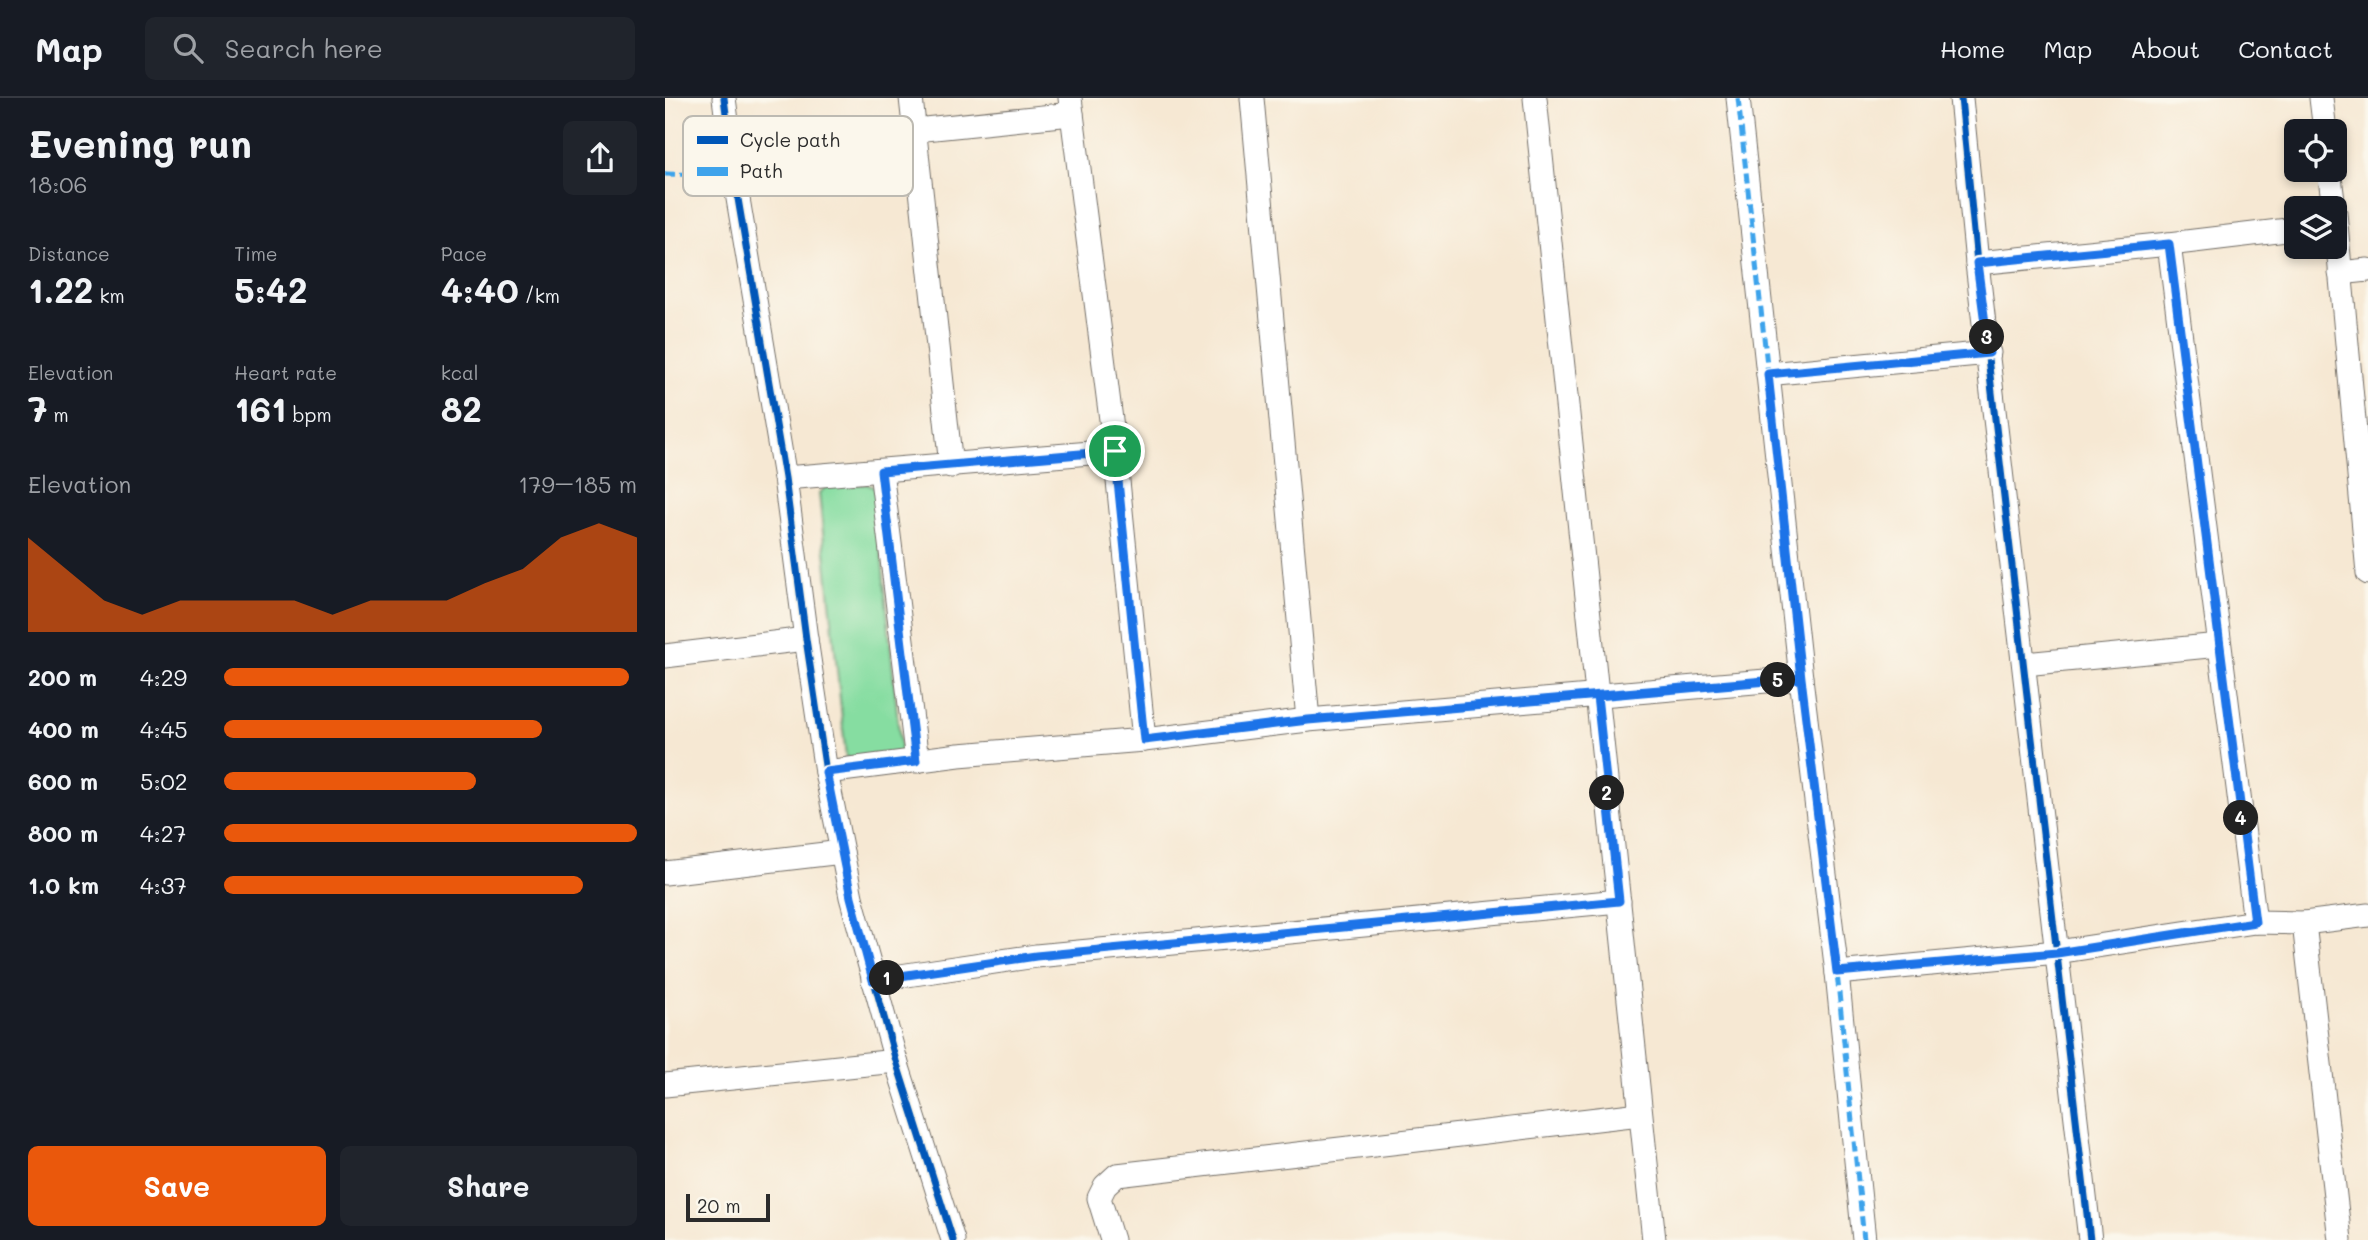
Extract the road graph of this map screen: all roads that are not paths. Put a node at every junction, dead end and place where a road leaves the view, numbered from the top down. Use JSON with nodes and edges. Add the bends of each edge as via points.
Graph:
{"nodes":[{"id":1,"x":724,"y":98,"type":"edge"},
{"id":2,"x":911,"y":98,"type":"edge"},
{"id":3,"x":1252,"y":98,"type":"edge"},
{"id":4,"x":1535,"y":98,"type":"edge"},
{"id":5,"x":1738,"y":98,"type":"edge"},
{"id":6,"x":1961,"y":98,"type":"edge"},
{"id":7,"x":2321,"y":98,"type":"edge"},
{"id":8,"x":1071,"y":106,"type":"edge"},
{"id":9,"x":727,"y":116,"type":"edge"},
{"id":10,"x":2324,"y":119,"type":"edge"},
{"id":11,"x":915,"y":130,"type":"junction"},
{"id":12,"x":738,"y":196,"type":"edge"},
{"id":13,"x":2284,"y":230,"type":"edge"},
{"id":14,"x":2169,"y":244,"type":"junction"},
{"id":15,"x":2339,"y":259,"type":"edge"},
{"id":16,"x":1977,"y":263,"type":"junction"},
{"id":17,"x":2368,"y":270,"type":"edge"},
{"id":18,"x":2340,"y":273,"type":"junction"},
{"id":19,"x":1989,"y":353,"type":"junction"},
{"id":20,"x":1768,"y":374,"type":"junction"},
{"id":21,"x":1115,"y":451,"type":"junction"},
{"id":22,"x":951,"y":466,"type":"junction"},
{"id":23,"x":881,"y":471,"type":"junction"},
{"id":24,"x":785,"y":478,"type":"junction"},
{"id":25,"x":2364,"y":500,"type":"edge"},
{"id":26,"x":2368,"y":573,"type":"edge"},
{"id":27,"x":806,"y":639,"type":"junction"},
{"id":28,"x":2219,"y":645,"type":"junction"},
{"id":29,"x":665,"y":656,"type":"edge"},
{"id":30,"x":2024,"y":664,"type":"junction"},
{"id":31,"x":1801,"y":678,"type":"junction"},
{"id":32,"x":1597,"y":696,"type":"junction"},
{"id":33,"x":1308,"y":720,"type":"junction"},
{"id":34,"x":1144,"y":740,"type":"junction"},
{"id":35,"x":916,"y":761,"type":"junction"},
{"id":36,"x":826,"y":772,"type":"junction"},
{"id":37,"x":842,"y":852,"type":"junction"},
{"id":38,"x":665,"y":873,"type":"edge"},
{"id":39,"x":1619,"y":901,"type":"junction"},
{"id":40,"x":2368,"y":915,"type":"edge"},
{"id":41,"x":2255,"y":922,"type":"junction"},
{"id":42,"x":2304,"y":923,"type":"junction"},
{"id":43,"x":2057,"y":953,"type":"junction"},
{"id":44,"x":1837,"y":972,"type":"junction"},
{"id":45,"x":873,"y":980,"type":"junction"},
{"id":46,"x":896,"y":1061,"type":"junction"},
{"id":47,"x":665,"y":1085,"type":"edge"},
{"id":48,"x":1640,"y":1114,"type":"junction"},
{"id":49,"x":953,"y":1240,"type":"edge"},
{"id":50,"x":1112,"y":1240,"type":"edge"},
{"id":51,"x":1654,"y":1240,"type":"edge"},
{"id":52,"x":1864,"y":1240,"type":"edge"},
{"id":53,"x":2090,"y":1240,"type":"edge"},
{"id":54,"x":2340,"y":1240,"type":"edge"}],
"edges":[{"from":1,"to":9,"type":"street"},
{"from":2,"to":11,"type":"street"},
{"from":3,"to":33,"type":"street"},
{"from":4,"to":32,"type":"street"},
{"from":5,"to":20,"type":"street"},
{"from":6,"to":16,"type":"street"},
{"from":7,"to":10,"type":"street"},
{"from":8,"to":11,"type":"street"},
{"from":8,"to":21,"type":"street"},
{"from":11,"to":22,"type":"street"},
{"from":12,"to":24,"type":"street"},
{"from":13,"to":14,"type":"street"},
{"from":14,"to":16,"type":"street"},
{"from":14,"to":28,"type":"street"},
{"from":15,"to":18,"type":"street"},
{"from":16,"to":19,"type":"street"},
{"from":17,"to":18,"type":"street"},
{"from":18,"to":25,"type":"street"},
{"from":19,"to":20,"type":"street"},
{"from":19,"to":30,"type":"street"},
{"from":20,"to":31,"type":"street"},
{"from":21,"to":22,"type":"street"},
{"from":21,"to":34,"type":"street"},
{"from":22,"to":23,"type":"street"},
{"from":23,"to":24,"type":"street"},
{"from":23,"to":35,"type":"street"},
{"from":24,"to":27,"type":"street"},
{"from":25,"to":26,"type":"street"},
{"from":27,"to":29,"type":"street"},
{"from":27,"to":36,"type":"street"},
{"from":28,"to":30,"type":"street"},
{"from":28,"to":41,"type":"street"},
{"from":30,"to":43,"type":"street"},
{"from":31,"to":32,"type":"street"},
{"from":31,"to":44,"type":"street"},
{"from":32,"to":33,"type":"street"},
{"from":32,"to":39,"type":"street"},
{"from":33,"to":34,"type":"street"},
{"from":34,"to":35,"type":"street"},
{"from":35,"to":36,"type":"street"},
{"from":36,"to":37,"type":"street"},
{"from":37,"to":38,"type":"street"},
{"from":37,"to":45,"type":"street"},
{"from":39,"to":45,"type":"street","via":[[1036,956]]},
{"from":39,"to":48,"type":"street"},
{"from":40,"to":42,"type":"street"},
{"from":41,"to":42,"type":"street"},
{"from":41,"to":43,"type":"street"},
{"from":42,"to":54,"type":"street"},
{"from":43,"to":44,"type":"street"},
{"from":43,"to":53,"type":"street"},
{"from":44,"to":52,"type":"street"},
{"from":45,"to":46,"type":"street"},
{"from":46,"to":47,"type":"street"},
{"from":46,"to":49,"type":"street"},
{"from":48,"to":50,"type":"street","via":[[1117,1175],[1099,1198]]},
{"from":48,"to":51,"type":"street"}]}
